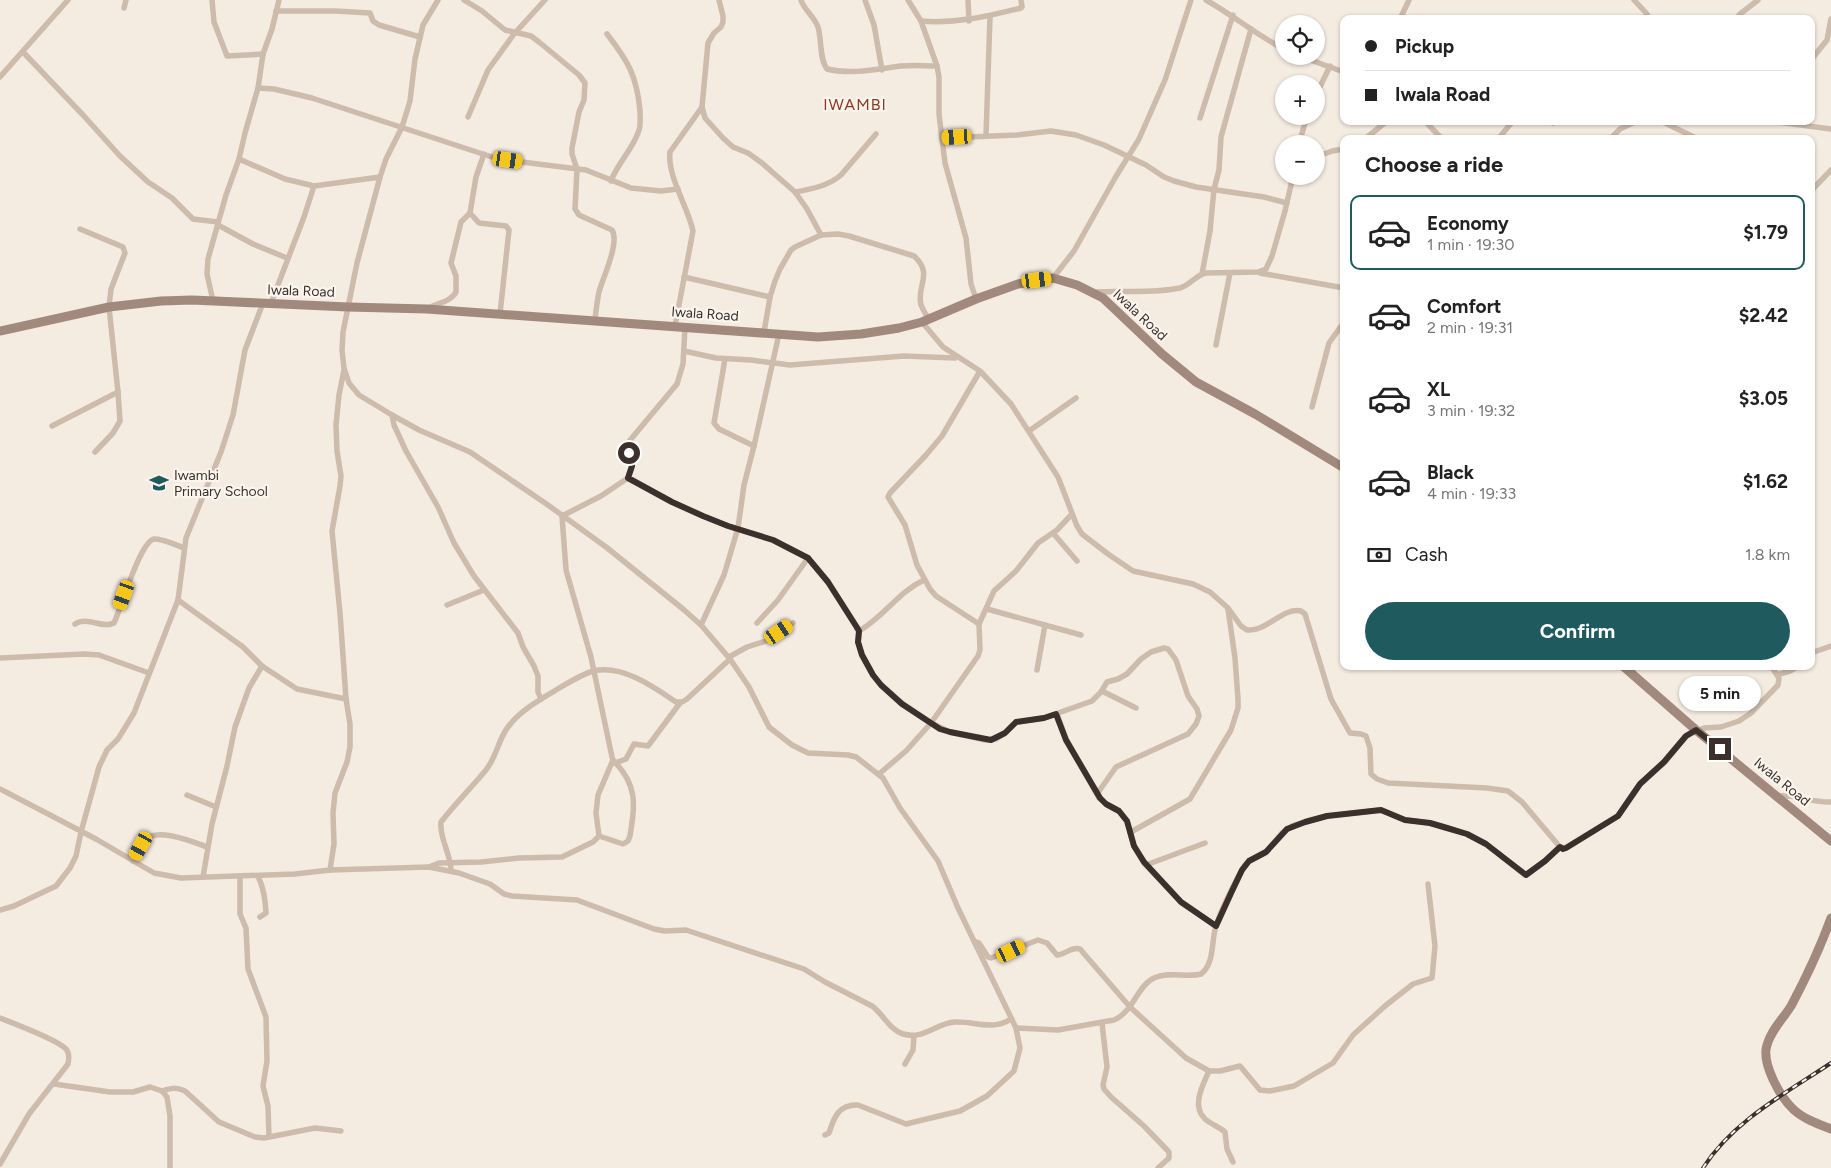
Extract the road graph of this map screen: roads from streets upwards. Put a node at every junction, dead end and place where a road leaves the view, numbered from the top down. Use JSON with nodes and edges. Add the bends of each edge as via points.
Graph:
{"nodes":[{"id":1,"x":68,"y":0,"type":"edge"},
{"id":2,"x":126,"y":0,"type":"edge"},
{"id":3,"x":212,"y":0,"type":"edge"},
{"id":4,"x":279,"y":0,"type":"edge"},
{"id":5,"x":438,"y":0,"type":"edge"},
{"id":6,"x":464,"y":0,"type":"edge"},
{"id":7,"x":546,"y":0,"type":"edge"},
{"id":8,"x":719,"y":0,"type":"edge"},
{"id":9,"x":801,"y":0,"type":"edge"},
{"id":10,"x":865,"y":0,"type":"edge"},
{"id":11,"x":908,"y":0,"type":"edge"},
{"id":12,"x":968,"y":0,"type":"edge"},
{"id":13,"x":1021,"y":0,"type":"edge"},
{"id":14,"x":1191,"y":0,"type":"edge"},
{"id":15,"x":1206,"y":0,"type":"edge"},
{"id":16,"x":1409,"y":0,"type":"edge"},
{"id":17,"x":1634,"y":0,"type":"edge"},
{"id":18,"x":1758,"y":0,"type":"edge"},
{"id":19,"x":124,"y":8,"type":"dead end"},
{"id":20,"x":276,"y":11,"type":"junction"},
{"id":21,"x":1233,"y":15,"type":"junction"},
{"id":22,"x":1402,"y":15,"type":"edge"},
{"id":23,"x":1647,"y":15,"type":"edge"},
{"id":24,"x":1739,"y":15,"type":"edge"},
{"id":25,"x":990,"y":16,"type":"junction"},
{"id":26,"x":1831,"y":19,"type":"edge"},
{"id":27,"x":969,"y":20,"type":"junction"},
{"id":28,"x":921,"y":21,"type":"junction"},
{"id":29,"x":1251,"y":29,"type":"junction"},
{"id":30,"x":514,"y":34,"type":"junction"},
{"id":31,"x":607,"y":34,"type":"dead end"},
{"id":32,"x":420,"y":37,"type":"junction"},
{"id":33,"x":1275,"y":44,"type":"edge"},
{"id":34,"x":23,"y":52,"type":"junction"},
{"id":35,"x":262,"y":54,"type":"junction"},
{"id":36,"x":1815,"y":55,"type":"edge"},
{"id":37,"x":1325,"y":64,"type":"edge"},
{"id":38,"x":937,"y":66,"type":"junction"},
{"id":39,"x":1330,"y":66,"type":"junction"},
{"id":40,"x":882,"y":70,"type":"junction"},
{"id":41,"x":1340,"y":70,"type":"edge"},
{"id":42,"x":1325,"y":76,"type":"edge"},
{"id":43,"x":0,"y":77,"type":"edge"},
{"id":44,"x":258,"y":88,"type":"junction"},
{"id":45,"x":702,"y":107,"type":"junction"},
{"id":46,"x":468,"y":118,"type":"dead end"},
{"id":47,"x":1200,"y":118,"type":"dead end"},
{"id":48,"x":1382,"y":125,"type":"edge"},
{"id":49,"x":1430,"y":125,"type":"edge"},
{"id":50,"x":1510,"y":125,"type":"edge"},
{"id":51,"x":1621,"y":125,"type":"edge"},
{"id":52,"x":1669,"y":125,"type":"edge"},
{"id":53,"x":1801,"y":125,"type":"edge"},
{"id":54,"x":402,"y":127,"type":"junction"},
{"id":55,"x":1831,"y":129,"type":"edge"},
{"id":56,"x":876,"y":134,"type":"dead end"},
{"id":57,"x":1370,"y":135,"type":"edge"},
{"id":58,"x":1438,"y":135,"type":"edge"},
{"id":59,"x":1501,"y":135,"type":"edge"},
{"id":60,"x":1613,"y":135,"type":"edge"},
{"id":61,"x":1690,"y":135,"type":"edge"},
{"id":62,"x":986,"y":136,"type":"junction"},
{"id":63,"x":943,"y":138,"type":"junction"},
{"id":64,"x":1340,"y":150,"type":"edge"},
{"id":65,"x":484,"y":154,"type":"junction"},
{"id":66,"x":1325,"y":154,"type":"edge"},
{"id":67,"x":1129,"y":157,"type":"junction"},
{"id":68,"x":239,"y":159,"type":"junction"},
{"id":69,"x":577,"y":169,"type":"junction"},
{"id":70,"x":1831,"y":170,"type":"edge"},
{"id":71,"x":380,"y":177,"type":"junction"},
{"id":72,"x":611,"y":181,"type":"junction"},
{"id":73,"x":1291,"y":185,"type":"edge"},
{"id":74,"x":314,"y":186,"type":"junction"},
{"id":75,"x":1815,"y":187,"type":"edge"},
{"id":76,"x":1214,"y":189,"type":"junction"},
{"id":77,"x":678,"y":190,"type":"junction"},
{"id":78,"x":795,"y":192,"type":"junction"},
{"id":79,"x":1287,"y":203,"type":"junction"},
{"id":80,"x":470,"y":213,"type":"junction"},
{"id":81,"x":218,"y":223,"type":"junction"},
{"id":82,"x":80,"y":229,"type":"dead end"},
{"id":83,"x":822,"y":235,"type":"junction"},
{"id":84,"x":287,"y":258,"type":"junction"},
{"id":85,"x":1258,"y":272,"type":"junction"},
{"id":86,"x":1230,"y":273,"type":"junction"},
{"id":87,"x":1202,"y":274,"type":"junction"},
{"id":88,"x":684,"y":277,"type":"junction"},
{"id":89,"x":1054,"y":278,"type":"junction"},
{"id":90,"x":1340,"y":287,"type":"edge"},
{"id":91,"x":1092,"y":292,"type":"junction"},
{"id":92,"x":770,"y":297,"type":"junction"},
{"id":93,"x":976,"y":300,"type":"junction"},
{"id":94,"x":213,"y":301,"type":"junction"},
{"id":95,"x":267,"y":303,"type":"junction"},
{"id":96,"x":109,"y":307,"type":"junction"},
{"id":97,"x":348,"y":307,"type":"junction"},
{"id":98,"x":427,"y":309,"type":"junction"},
{"id":99,"x":500,"y":314,"type":"junction"},
{"id":100,"x":595,"y":320,"type":"junction"},
{"id":101,"x":926,"y":320,"type":"junction"},
{"id":102,"x":680,"y":327,"type":"junction"},
{"id":103,"x":1340,"y":328,"type":"edge"},
{"id":104,"x":0,"y":331,"type":"edge"},
{"id":105,"x":764,"y":332,"type":"junction"},
{"id":106,"x":779,"y":334,"type":"junction"},
{"id":107,"x":1216,"y":344,"type":"dead end"},
{"id":108,"x":684,"y":351,"type":"junction"},
{"id":109,"x":725,"y":359,"type":"junction"},
{"id":110,"x":959,"y":359,"type":"junction"},
{"id":111,"x":773,"y":362,"type":"junction"},
{"id":112,"x":344,"y":368,"type":"junction"},
{"id":113,"x":980,"y":371,"type":"junction"},
{"id":114,"x":118,"y":392,"type":"junction"},
{"id":115,"x":1076,"y":398,"type":"dead end"},
{"id":116,"x":1312,"y":407,"type":"dead end"},
{"id":117,"x":392,"y":415,"type":"junction"},
{"id":118,"x":52,"y":426,"type":"dead end"},
{"id":119,"x":1029,"y":431,"type":"junction"},
{"id":120,"x":754,"y":446,"type":"junction"},
{"id":121,"x":95,"y":452,"type":"dead end"},
{"id":122,"x":1340,"y":466,"type":"edge"},
{"id":123,"x":628,"y":478,"type":"junction"},
{"id":124,"x":1072,"y":514,"type":"junction"},
{"id":125,"x":562,"y":516,"type":"junction"},
{"id":126,"x":738,"y":528,"type":"junction"},
{"id":127,"x":1053,"y":533,"type":"junction"},
{"id":128,"x":184,"y":548,"type":"junction"},
{"id":129,"x":808,"y":558,"type":"junction"},
{"id":130,"x":1077,"y":561,"type":"dead end"},
{"id":131,"x":924,"y":580,"type":"junction"},
{"id":132,"x":484,"y":590,"type":"junction"},
{"id":133,"x":178,"y":600,"type":"junction"},
{"id":134,"x":447,"y":605,"type":"dead end"},
{"id":135,"x":1228,"y":608,"type":"junction"},
{"id":136,"x":987,"y":609,"type":"junction"},
{"id":137,"x":793,"y":623,"type":"dead end"},
{"id":138,"x":75,"y":624,"type":"dead end"},
{"id":139,"x":757,"y":624,"type":"dead end"},
{"id":140,"x":979,"y":624,"type":"junction"},
{"id":141,"x":701,"y":625,"type":"junction"},
{"id":142,"x":1045,"y":625,"type":"junction"},
{"id":143,"x":859,"y":631,"type":"junction"},
{"id":144,"x":1081,"y":635,"type":"dead end"},
{"id":145,"x":1831,"y":646,"type":"edge"},
{"id":146,"x":1815,"y":652,"type":"edge"},
{"id":147,"x":0,"y":658,"type":"edge"},
{"id":148,"x":730,"y":658,"type":"junction"},
{"id":149,"x":262,"y":666,"type":"junction"},
{"id":150,"x":1037,"y":670,"type":"dead end"},
{"id":151,"x":1628,"y":670,"type":"edge"},
{"id":152,"x":1774,"y":670,"type":"edge"},
{"id":153,"x":1789,"y":670,"type":"edge"},
{"id":154,"x":594,"y":671,"type":"junction"},
{"id":155,"x":148,"y":673,"type":"junction"},
{"id":156,"x":1777,"y":675,"type":"junction"},
{"id":157,"x":1102,"y":691,"type":"junction"},
{"id":158,"x":346,"y":699,"type":"junction"},
{"id":159,"x":542,"y":699,"type":"junction"},
{"id":160,"x":680,"y":703,"type":"junction"},
{"id":161,"x":1136,"y":708,"type":"dead end"},
{"id":162,"x":1056,"y":714,"type":"junction"},
{"id":163,"x":931,"y":723,"type":"junction"},
{"id":164,"x":1696,"y":730,"type":"junction"},
{"id":165,"x":614,"y":762,"type":"junction"},
{"id":166,"x":879,"y":774,"type":"junction"},
{"id":167,"x":0,"y":789,"type":"edge"},
{"id":168,"x":1097,"y":794,"type":"junction"},
{"id":169,"x":187,"y":795,"type":"dead end"},
{"id":170,"x":1778,"y":796,"type":"junction"},
{"id":171,"x":1831,"y":802,"type":"edge"},
{"id":172,"x":216,"y":807,"type":"junction"},
{"id":173,"x":81,"y":832,"type":"junction"},
{"id":174,"x":1131,"y":832,"type":"junction"},
{"id":175,"x":599,"y":836,"type":"junction"},
{"id":176,"x":1831,"y":840,"type":"edge"},
{"id":177,"x":1205,"y":843,"type":"dead end"},
{"id":178,"x":207,"y":847,"type":"junction"},
{"id":179,"x":1560,"y":847,"type":"junction"},
{"id":180,"x":133,"y":861,"type":"junction"},
{"id":181,"x":451,"y":864,"type":"junction"},
{"id":182,"x":1146,"y":865,"type":"junction"},
{"id":183,"x":429,"y":867,"type":"junction"},
{"id":184,"x":330,"y":870,"type":"junction"},
{"id":185,"x":450,"y":871,"type":"junction"},
{"id":186,"x":240,"y":876,"type":"junction"},
{"id":187,"x":258,"y":876,"type":"junction"},
{"id":188,"x":203,"y":877,"type":"junction"},
{"id":189,"x":1428,"y":884,"type":"dead end"},
{"id":190,"x":0,"y":910,"type":"edge"},
{"id":191,"x":260,"y":917,"type":"dead end"},
{"id":192,"x":1831,"y":918,"type":"edge"},
{"id":193,"x":1216,"y":926,"type":"junction"},
{"id":194,"x":974,"y":941,"type":"junction"},
{"id":195,"x":1130,"y":1007,"type":"junction"},
{"id":196,"x":0,"y":1018,"type":"edge"},
{"id":197,"x":1011,"y":1019,"type":"junction"},
{"id":198,"x":1102,"y":1023,"type":"junction"},
{"id":199,"x":1016,"y":1028,"type":"junction"},
{"id":200,"x":914,"y":1036,"type":"junction"},
{"id":201,"x":905,"y":1064,"type":"dead end"},
{"id":202,"x":1209,"y":1070,"type":"junction"},
{"id":203,"x":54,"y":1084,"type":"junction"},
{"id":204,"x":162,"y":1091,"type":"junction"},
{"id":205,"x":1831,"y":1129,"type":"edge"},
{"id":206,"x":341,"y":1130,"type":"dead end"},
{"id":207,"x":825,"y":1135,"type":"dead end"},
{"id":208,"x":269,"y":1138,"type":"junction"},
{"id":209,"x":1233,"y":1162,"type":"dead end"},
{"id":210,"x":0,"y":1164,"type":"edge"},
{"id":211,"x":170,"y":1168,"type":"edge"},
{"id":212,"x":1158,"y":1168,"type":"edge"}],
"edges":[{"from":1,"to":34,"type":"street"},
{"from":2,"to":19,"type":"street"},
{"from":3,"to":35,"type":"street","via":[[214,22],[227,56]]},
{"from":4,"to":20,"type":"street"},
{"from":5,"to":32,"type":"street","via":[[423,25]]},
{"from":6,"to":30,"type":"street"},
{"from":7,"to":30,"type":"street"},
{"from":8,"to":45,"type":"street","via":[[723,22],[708,43]]},
{"from":9,"to":40,"type":"street","via":[[816,21],[827,70]]},
{"from":10,"to":40,"type":"street","via":[[874,25]]},
{"from":11,"to":28,"type":"street"},
{"from":12,"to":27,"type":"street"},
{"from":13,"to":25,"type":"street","via":[[1021,8]]},
{"from":14,"to":67,"type":"street","via":[[1165,80]]},
{"from":15,"to":21,"type":"street"},
{"from":16,"to":22,"type":"street"},
{"from":17,"to":23,"type":"street"},
{"from":18,"to":24,"type":"street"},
{"from":20,"to":32,"type":"street","via":[[370,13],[379,26]]},
{"from":20,"to":35,"type":"street"},
{"from":21,"to":29,"type":"street"},
{"from":21,"to":47,"type":"street"},
{"from":25,"to":27,"type":"street"},
{"from":25,"to":62,"type":"street"},
{"from":26,"to":36,"type":"street","via":[[1827,40]]},
{"from":27,"to":28,"type":"street"},
{"from":28,"to":38,"type":"street"},
{"from":29,"to":33,"type":"street"},
{"from":29,"to":76,"type":"street","via":[[1221,138]]},
{"from":30,"to":46,"type":"street","via":[[488,70]]},
{"from":30,"to":69,"type":"street","via":[[531,36],[540,42],[585,83],[572,148]]},
{"from":31,"to":72,"type":"street","via":[[631,69],[637,89],[640,121],[640,130]]},
{"from":32,"to":54,"type":"street","via":[[410,101]]},
{"from":34,"to":43,"type":"street"},
{"from":34,"to":81,"type":"street","via":[[148,182],[172,198],[192,219]]},
{"from":35,"to":44,"type":"street"},
{"from":37,"to":39,"type":"street"},
{"from":38,"to":40,"type":"street","via":[[914,65]]},
{"from":38,"to":63,"type":"street"},
{"from":39,"to":41,"type":"street"},
{"from":39,"to":42,"type":"street"},
{"from":44,"to":54,"type":"street","via":[[312,98]]},
{"from":44,"to":68,"type":"street"},
{"from":45,"to":77,"type":"street","via":[[670,152]]},
{"from":45,"to":78,"type":"street","via":[[705,118],[723,138],[762,163]]},
{"from":48,"to":57,"type":"street"},
{"from":49,"to":58,"type":"street"},
{"from":50,"to":59,"type":"street"},
{"from":51,"to":60,"type":"street"},
{"from":52,"to":61,"type":"street"},
{"from":53,"to":55,"type":"street"},
{"from":54,"to":65,"type":"street"},
{"from":54,"to":71,"type":"street"},
{"from":56,"to":78,"type":"street","via":[[835,180]]},
{"from":62,"to":63,"type":"street"},
{"from":62,"to":67,"type":"street","via":[[1051,131],[1090,138]]},
{"from":63,"to":93,"type":"street","via":[[946,170],[966,238],[972,293]]},
{"from":64,"to":66,"type":"street"},
{"from":65,"to":69,"type":"street","via":[[498,159]]},
{"from":65,"to":80,"type":"street"},
{"from":67,"to":76,"type":"street","via":[[1174,181]]},
{"from":67,"to":89,"type":"street","via":[[1074,251]]},
{"from":68,"to":74,"type":"street"},
{"from":68,"to":81,"type":"street"},
{"from":69,"to":72,"type":"street"},
{"from":69,"to":100,"type":"street","via":[[577,213],[614,234],[612,254],[598,294]]},
{"from":70,"to":75,"type":"street"},
{"from":71,"to":74,"type":"street"},
{"from":71,"to":97,"type":"street"},
{"from":72,"to":77,"type":"street","via":[[631,188]]},
{"from":73,"to":79,"type":"street"},
{"from":74,"to":84,"type":"street"},
{"from":76,"to":79,"type":"street"},
{"from":76,"to":87,"type":"street"},
{"from":77,"to":88,"type":"street","via":[[693,232]]},
{"from":78,"to":83,"type":"street"},
{"from":79,"to":85,"type":"street","via":[[1269,263]]},
{"from":80,"to":98,"type":"street","via":[[461,222],[452,263],[456,292],[450,299]]},
{"from":80,"to":99,"type":"street","via":[[479,223],[506,226],[509,230]]},
{"from":81,"to":84,"type":"street"},
{"from":81,"to":94,"type":"street","via":[[207,274]]},
{"from":82,"to":96,"type":"street","via":[[120,245],[124,250],[111,289]]},
{"from":83,"to":92,"type":"street","via":[[791,250]]},
{"from":83,"to":101,"type":"street","via":[[849,236],[914,256],[924,268],[921,301]]},
{"from":84,"to":95,"type":"street"},
{"from":85,"to":86,"type":"street"},
{"from":85,"to":90,"type":"street"},
{"from":86,"to":87,"type":"street"},
{"from":86,"to":107,"type":"street"},
{"from":87,"to":91,"type":"street","via":[[1189,285],[1174,289]]},
{"from":88,"to":92,"type":"street"},
{"from":88,"to":102,"type":"street"},
{"from":89,"to":91,"type":"street","name":"Iwala Road"},
{"from":89,"to":93,"type":"street","name":"Iwala Road","via":[[1018,284]]},
{"from":91,"to":122,"type":"street","name":"Iwala Road","via":[[1103,298],[1196,382]]},
{"from":92,"to":105,"type":"street"},
{"from":93,"to":101,"type":"street","name":"Iwala Road"},
{"from":94,"to":95,"type":"street","name":"Iwala Road"},
{"from":94,"to":96,"type":"street","name":"Iwala Road","via":[[160,301]]},
{"from":95,"to":97,"type":"street","name":"Iwala Road"},
{"from":95,"to":128,"type":"street","via":[[245,350],[233,415]]},
{"from":96,"to":104,"type":"street","name":"Iwala Road"},
{"from":96,"to":114,"type":"street"},
{"from":97,"to":98,"type":"street","name":"Iwala Road"},
{"from":97,"to":112,"type":"street","via":[[342,350]]},
{"from":98,"to":99,"type":"street","name":"Iwala Road"},
{"from":99,"to":100,"type":"street","name":"Iwala Road"},
{"from":100,"to":102,"type":"street","name":"Iwala Road"},
{"from":101,"to":106,"type":"street","name":"Iwala Road","via":[[861,334],[818,337]]},
{"from":101,"to":110,"type":"street","via":[[943,347]]},
{"from":102,"to":105,"type":"street","name":"Iwala Road"},
{"from":102,"to":108,"type":"street"},
{"from":103,"to":116,"type":"street","via":[[1329,343]]},
{"from":105,"to":106,"type":"street","name":"Iwala Road"},
{"from":106,"to":111,"type":"street"},
{"from":108,"to":109,"type":"street"},
{"from":108,"to":123,"type":"street","via":[[678,384],[626,445],[632,466]]},
{"from":109,"to":111,"type":"street"},
{"from":109,"to":120,"type":"street","via":[[714,423],[718,429]]},
{"from":110,"to":111,"type":"street","via":[[904,356],[790,365]]},
{"from":110,"to":113,"type":"street"},
{"from":111,"to":120,"type":"street"},
{"from":112,"to":117,"type":"street","via":[[354,390]]},
{"from":112,"to":158,"type":"street","via":[[336,424],[341,476],[332,532]]},
{"from":113,"to":119,"type":"street"},
{"from":113,"to":131,"type":"street","via":[[942,436],[889,495],[905,525]]},
{"from":114,"to":118,"type":"street"},
{"from":114,"to":121,"type":"street","via":[[118,427]]},
{"from":115,"to":119,"type":"street"},
{"from":117,"to":125,"type":"street","via":[[470,452]]},
{"from":117,"to":132,"type":"street","via":[[406,451],[454,543]]},
{"from":119,"to":124,"type":"street","via":[[1058,477]]},
{"from":120,"to":126,"type":"street"},
{"from":123,"to":125,"type":"street"},
{"from":123,"to":126,"type":"street","via":[[679,506]]},
{"from":124,"to":127,"type":"street"},
{"from":124,"to":135,"type":"street","via":[[1082,534],[1133,571],[1193,584],[1210,592]]},
{"from":125,"to":141,"type":"street","via":[[606,547]]},
{"from":125,"to":154,"type":"street","via":[[566,570]]},
{"from":126,"to":129,"type":"street","via":[[773,540]]},
{"from":126,"to":141,"type":"street","via":[[724,575]]},
{"from":127,"to":130,"type":"street"},
{"from":127,"to":136,"type":"street","via":[[1038,543],[1016,571],[998,585]]},
{"from":128,"to":133,"type":"street"},
{"from":128,"to":138,"type":"street","via":[[158,539],[150,541],[144,548],[114,623],[84,621]]},
{"from":129,"to":139,"type":"street"},
{"from":129,"to":143,"type":"street","via":[[828,582]]},
{"from":131,"to":140,"type":"street","via":[[936,596]]},
{"from":131,"to":143,"type":"street","via":[[908,588]]},
{"from":132,"to":134,"type":"street"},
{"from":132,"to":159,"type":"street","via":[[518,633],[538,676],[538,692]]},
{"from":133,"to":149,"type":"street","via":[[243,647]]},
{"from":133,"to":155,"type":"street"},
{"from":135,"to":174,"type":"street","via":[[1238,699],[1231,730],[1190,799]]},
{"from":135,"to":179,"type":"street","via":[[1241,626],[1249,630],[1293,610],[1305,614],[1331,698],[1350,733],[1366,736],[1371,774],[1375,778],[1388,783],[1508,791],[1522,802]]},
{"from":136,"to":140,"type":"street"},
{"from":136,"to":142,"type":"street"},
{"from":137,"to":148,"type":"street","via":[[766,641],[747,647]]},
{"from":140,"to":163,"type":"street","via":[[978,656]]},
{"from":141,"to":148,"type":"street"},
{"from":142,"to":144,"type":"street"},
{"from":142,"to":150,"type":"street"},
{"from":143,"to":163,"type":"street","via":[[862,655],[873,675],[902,704]]},
{"from":145,"to":146,"type":"street"},
{"from":147,"to":155,"type":"street","via":[[99,655]]},
{"from":148,"to":160,"type":"street"},
{"from":148,"to":166,"type":"street","via":[[769,727],[792,745],[808,753],[848,754]]},
{"from":149,"to":158,"type":"street","via":[[297,689]]},
{"from":149,"to":172,"type":"street","via":[[243,703]]},
{"from":151,"to":164,"type":"street","name":"Iwala Road"},
{"from":152,"to":156,"type":"street"},
{"from":153,"to":156,"type":"street"},
{"from":154,"to":159,"type":"street"},
{"from":154,"to":160,"type":"street","via":[[625,673]]},
{"from":154,"to":165,"type":"street"},
{"from":155,"to":173,"type":"street","via":[[134,714],[107,750],[99,767]]},
{"from":156,"to":164,"type":"street","via":[[1779,681],[1775,690],[1743,719],[1728,726]]},
{"from":157,"to":161,"type":"street"},
{"from":157,"to":162,"type":"street","via":[[1092,700]]},
{"from":157,"to":168,"type":"street","via":[[1107,682],[1127,674],[1151,652],[1168,649],[1176,660],[1188,696],[1199,716],[1188,734],[1116,767]]},
{"from":158,"to":184,"type":"street","via":[[350,747],[335,793]]},
{"from":159,"to":181,"type":"street","via":[[509,726],[489,766],[441,822]]},
{"from":160,"to":165,"type":"street","via":[[648,746],[634,744],[626,759]]},
{"from":162,"to":163,"type":"street","via":[[1016,722],[991,740],[950,732]]},
{"from":162,"to":168,"type":"street","via":[[1066,740]]},
{"from":163,"to":166,"type":"street"},
{"from":164,"to":170,"type":"street","name":"Iwala Road"},
{"from":164,"to":179,"type":"street","via":[[1686,736],[1640,784],[1618,816],[1566,848]]},
{"from":165,"to":175,"type":"street","via":[[598,796]]},
{"from":165,"to":175,"type":"street","via":[[634,798],[630,836],[623,844]]},
{"from":166,"to":194,"type":"street","via":[[938,861]]},
{"from":167,"to":173,"type":"street"},
{"from":168,"to":174,"type":"street","via":[[1102,802],[1119,811]]},
{"from":169,"to":172,"type":"street"},
{"from":170,"to":171,"type":"street"},
{"from":170,"to":176,"type":"street","name":"Iwala Road"},
{"from":172,"to":178,"type":"street"},
{"from":173,"to":180,"type":"street"},
{"from":173,"to":190,"type":"street","via":[[76,856],[58,885]]},
{"from":174,"to":182,"type":"street","via":[[1137,852]]},
{"from":175,"to":181,"type":"street","via":[[562,857]]},
{"from":177,"to":182,"type":"street"},
{"from":178,"to":180,"type":"street","via":[[171,836],[154,835],[146,839]]},
{"from":178,"to":188,"type":"street"},
{"from":179,"to":193,"type":"street","via":[[1526,875],[1478,839],[1430,823],[1405,820],[1381,810],[1321,818],[1287,829],[1266,852],[1248,863]]},
{"from":180,"to":188,"type":"street","via":[[154,873],[170,877]]},
{"from":181,"to":183,"type":"street","via":[[439,863]]},
{"from":181,"to":185,"type":"street"},
{"from":182,"to":193,"type":"street","via":[[1181,902]]},
{"from":183,"to":184,"type":"street"},
{"from":183,"to":185,"type":"street"},
{"from":184,"to":187,"type":"street"},
{"from":185,"to":200,"type":"street","via":[[490,884],[504,894],[577,900],[654,929],[686,930],[795,966],[872,1006],[896,1030]]},
{"from":186,"to":187,"type":"street"},
{"from":186,"to":188,"type":"street"},
{"from":186,"to":208,"type":"street","via":[[240,914],[246,928],[248,969],[266,1018],[267,1061],[263,1086],[268,1106]]},
{"from":187,"to":191,"type":"street","via":[[265,896],[266,913]]},
{"from":189,"to":202,"type":"street","via":[[1435,946],[1432,978],[1413,984],[1385,1006],[1353,1035],[1333,1063],[1294,1086],[1268,1092],[1260,1090],[1240,1066]]},
{"from":192,"to":205,"type":"street","via":[[1765,1052],[1772,1076],[1788,1104],[1805,1117]]},
{"from":193,"to":195,"type":"street","via":[[1210,960],[1204,972],[1154,978]]},
{"from":194,"to":195,"type":"street","via":[[979,942],[991,958],[1038,940],[1047,943],[1057,955],[1080,949]]},
{"from":194,"to":197,"type":"street"},
{"from":195,"to":198,"type":"street","via":[[1118,1019]]},
{"from":195,"to":202,"type":"street","via":[[1181,1054]]},
{"from":196,"to":203,"type":"street","via":[[67,1049],[68,1064]]},
{"from":197,"to":199,"type":"street"},
{"from":197,"to":200,"type":"street","via":[[994,1025],[948,1023]]},
{"from":198,"to":199,"type":"street","via":[[1058,1030]]},
{"from":198,"to":212,"type":"street","via":[[1108,1067],[1104,1089],[1169,1152],[1169,1158]]},
{"from":199,"to":207,"type":"street","via":[[1020,1048],[1014,1071],[987,1096],[954,1113],[906,1124],[851,1105],[839,1110],[830,1133]]},
{"from":200,"to":201,"type":"street","via":[[912,1052]]},
{"from":202,"to":209,"type":"street","via":[[1200,1092],[1198,1108],[1205,1119],[1225,1132]]},
{"from":203,"to":204,"type":"street","via":[[110,1092],[133,1092],[150,1087]]},
{"from":203,"to":210,"type":"street","via":[[29,1114]]},
{"from":204,"to":208,"type":"street","via":[[176,1088],[185,1091],[224,1125],[255,1137]]},
{"from":204,"to":211,"type":"street","via":[[170,1116]]},
{"from":206,"to":208,"type":"street","via":[[315,1128]]}]}
